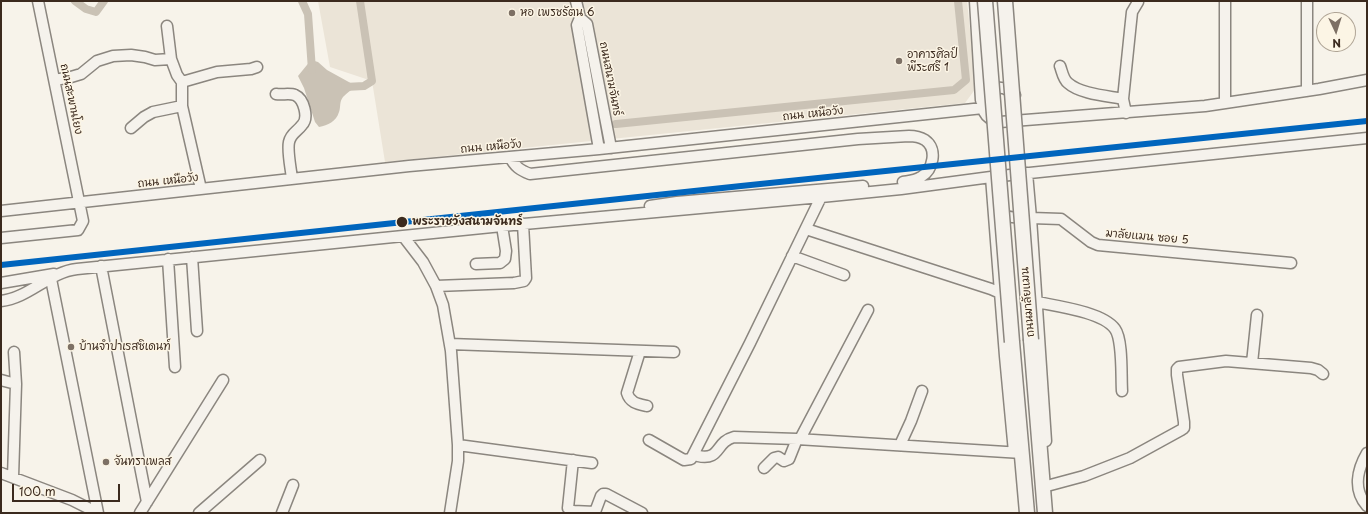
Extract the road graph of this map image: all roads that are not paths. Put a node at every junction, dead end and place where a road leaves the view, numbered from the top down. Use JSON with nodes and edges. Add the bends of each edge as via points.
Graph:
{"nodes":[{"id":1,"x":38,"y":1,"type":"edge"},
{"id":2,"x":576,"y":1,"type":"edge"},
{"id":3,"x":977,"y":1,"type":"edge"},
{"id":4,"x":985,"y":1,"type":"edge"},
{"id":5,"x":1005,"y":1,"type":"edge"},
{"id":6,"x":1011,"y":1,"type":"edge"},
{"id":7,"x":1225,"y":1,"type":"edge"},
{"id":8,"x":1307,"y":1,"type":"edge"},
{"id":9,"x":1138,"y":2,"type":"dead end"},
{"id":10,"x":580,"y":18,"type":"junction"},
{"id":11,"x":167,"y":26,"type":"dead end"},
{"id":12,"x":171,"y":59,"type":"junction"},
{"id":13,"x":1060,"y":66,"type":"dead end"},
{"id":14,"x":257,"y":67,"type":"dead end"},
{"id":15,"x":55,"y":80,"type":"junction"},
{"id":16,"x":1367,"y":80,"type":"edge"},
{"id":17,"x":182,"y":82,"type":"junction"},
{"id":18,"x":1307,"y":91,"type":"junction"},
{"id":19,"x":276,"y":94,"type":"dead end"},
{"id":20,"x":1016,"y":96,"type":"junction"},
{"id":21,"x":1123,"y":99,"type":"junction"},
{"id":22,"x":1225,"y":103,"type":"junction"},
{"id":23,"x":983,"y":104,"type":"junction"},
{"id":24,"x":182,"y":106,"type":"junction"},
{"id":25,"x":1126,"y":112,"type":"junction"},
{"id":26,"x":1018,"y":121,"type":"junction"},
{"id":27,"x":131,"y":128,"type":"dead end"},
{"id":28,"x":1367,"y":138,"type":"edge"},
{"id":29,"x":611,"y":148,"type":"junction"},
{"id":30,"x":599,"y":149,"type":"junction"},
{"id":31,"x":510,"y":157,"type":"junction"},
{"id":32,"x":1027,"y":173,"type":"junction"},
{"id":33,"x":992,"y":177,"type":"junction"},
{"id":34,"x":292,"y":179,"type":"junction"},
{"id":35,"x":200,"y":190,"type":"junction"},
{"id":36,"x":821,"y":197,"type":"junction"},
{"id":37,"x":80,"y":203,"type":"junction"},
{"id":38,"x":1,"y":211,"type":"edge"},
{"id":39,"x":994,"y":211,"type":"junction"},
{"id":40,"x":631,"y":214,"type":"junction"},
{"id":41,"x":1031,"y":215,"type":"junction"},
{"id":42,"x":523,"y":224,"type":"junction"},
{"id":43,"x":502,"y":226,"type":"junction"},
{"id":44,"x":806,"y":229,"type":"junction"},
{"id":45,"x":403,"y":236,"type":"junction"},
{"id":46,"x":1,"y":238,"type":"edge"},
{"id":47,"x":792,"y":256,"type":"junction"},
{"id":48,"x":192,"y":257,"type":"junction"},
{"id":49,"x":168,"y":259,"type":"junction"},
{"id":50,"x":1291,"y":263,"type":"dead end"},
{"id":51,"x":476,"y":264,"type":"dead end"},
{"id":52,"x":101,"y":266,"type":"junction"},
{"id":53,"x":844,"y":275,"type":"dead end"},
{"id":54,"x":56,"y":276,"type":"junction"},
{"id":55,"x":1,"y":283,"type":"edge"},
{"id":56,"x":436,"y":286,"type":"junction"},
{"id":57,"x":1000,"y":292,"type":"junction"},
{"id":58,"x":1,"y":301,"type":"edge"},
{"id":59,"x":1037,"y":302,"type":"junction"},
{"id":60,"x":868,"y":310,"type":"dead end"},
{"id":61,"x":1257,"y":315,"type":"dead end"},
{"id":62,"x":197,"y":331,"type":"dead end"},
{"id":63,"x":450,"y":344,"type":"junction"},
{"id":64,"x":640,"y":351,"type":"junction"},
{"id":65,"x":14,"y":352,"type":"dead end"},
{"id":66,"x":674,"y":352,"type":"dead end"},
{"id":67,"x":1252,"y":363,"type":"junction"},
{"id":68,"x":175,"y":367,"type":"dead end"},
{"id":69,"x":1323,"y":374,"type":"dead end"},
{"id":70,"x":1,"y":380,"type":"edge"},
{"id":71,"x":223,"y":380,"type":"dead end"},
{"id":72,"x":16,"y":384,"type":"junction"},
{"id":73,"x":1122,"y":390,"type":"dead end"},
{"id":74,"x":922,"y":391,"type":"dead end"},
{"id":75,"x":647,"y":406,"type":"dead end"},
{"id":76,"x":798,"y":439,"type":"junction"},
{"id":77,"x":649,"y":440,"type":"dead end"},
{"id":78,"x":458,"y":445,"type":"junction"},
{"id":79,"x":900,"y":445,"type":"junction"},
{"id":80,"x":1018,"y":453,"type":"junction"},
{"id":81,"x":1367,"y":453,"type":"edge"},
{"id":82,"x":698,"y":456,"type":"dead end"},
{"id":83,"x":260,"y":460,"type":"dead end"},
{"id":84,"x":573,"y":460,"type":"junction"},
{"id":85,"x":592,"y":463,"type":"dead end"},
{"id":86,"x":764,"y":468,"type":"dead end"},
{"id":87,"x":1,"y":473,"type":"edge"},
{"id":88,"x":13,"y":477,"type":"junction"},
{"id":89,"x":1043,"y":483,"type":"junction"},
{"id":90,"x":293,"y":485,"type":"dead end"},
{"id":91,"x":1365,"y":501,"type":"edge"},
{"id":92,"x":146,"y":502,"type":"junction"},
{"id":93,"x":573,"y":512,"type":"edge"},
{"id":94,"x":98,"y":513,"type":"edge"},
{"id":95,"x":140,"y":513,"type":"edge"},
{"id":96,"x":199,"y":513,"type":"edge"},
{"id":97,"x":282,"y":513,"type":"edge"},
{"id":98,"x":450,"y":513,"type":"edge"},
{"id":99,"x":594,"y":513,"type":"edge"},
{"id":100,"x":642,"y":513,"type":"edge"},
{"id":101,"x":1027,"y":513,"type":"edge"},
{"id":102,"x":1045,"y":513,"type":"edge"}],
"edges":[{"from":1,"to":15,"type":"street","name":"ถนนสะพานโยง"},
{"from":2,"to":10,"type":"street","name":"ถนนสนามจันทร์"},
{"from":3,"to":23,"type":"highway"},
{"from":4,"to":80,"type":"highway","name":"ถนนมาลัยแมน","bridge":true,"via":[[1012,342]]},
{"from":5,"to":89,"type":"highway","name":"ถนนมาลัยแมน","bridge":true},
{"from":6,"to":20,"type":"highway"},
{"from":7,"to":22,"type":"street"},
{"from":8,"to":18,"type":"street"},
{"from":9,"to":21,"type":"street","via":[[1132,12]]},
{"from":10,"to":29,"type":"street","name":"ถนนสนามจันทร์","via":[[587,24]]},
{"from":10,"to":30,"type":"street","name":"ถนนสนามจันทร์","via":[[577,25]]},
{"from":11,"to":12,"type":"street"},
{"from":12,"to":15,"type":"street","via":[[113,56],[97,61],[81,74]]},
{"from":12,"to":17,"type":"street"},
{"from":13,"to":21,"type":"street","via":[[1067,83],[1090,93]]},
{"from":14,"to":17,"type":"street","via":[[218,72]]},
{"from":15,"to":37,"type":"street","name":"ถนนสะพานโยง"},
{"from":16,"to":18,"type":"street"},
{"from":17,"to":24,"type":"street"},
{"from":18,"to":22,"type":"street"},
{"from":19,"to":34,"type":"street","via":[[295,95],[304,106],[303,125],[291,136],[289,144]]},
{"from":20,"to":23,"type":"street","via":[[1006,89],[997,88],[988,92]]},
{"from":20,"to":26,"type":"highway"},
{"from":21,"to":25,"type":"street"},
{"from":22,"to":25,"type":"street"},
{"from":23,"to":26,"type":"street","via":[[985,113],[994,121]]},
{"from":23,"to":29,"type":"street","name":"ถนน เหนือวัง"},
{"from":24,"to":27,"type":"street","via":[[153,112]]},
{"from":24,"to":35,"type":"street"},
{"from":25,"to":26,"type":"street"},
{"from":28,"to":32,"type":"street"},
{"from":29,"to":30,"type":"street","name":"ถนน เหนือวัง"},
{"from":30,"to":31,"type":"street","name":"ถนน เหนือวัง"},
{"from":31,"to":34,"type":"street","name":"ถนน เหนือวัง"},
{"from":31,"to":40,"type":"street","via":[[519,170],[530,174],[858,139],[909,136],[917,136],[924,140],[931,148],[933,156],[928,171],[914,181],[658,205]]},
{"from":32,"to":33,"type":"street"},
{"from":32,"to":41,"type":"street"},
{"from":33,"to":36,"type":"street"},
{"from":33,"to":39,"type":"street"},
{"from":34,"to":35,"type":"street","name":"ถนน เหนือวัง"},
{"from":35,"to":37,"type":"street","name":"ถนน เหนือวัง"},
{"from":36,"to":40,"type":"street"},
{"from":36,"to":44,"type":"street"},
{"from":37,"to":38,"type":"street","name":"ถนน เหนือวัง"},
{"from":37,"to":46,"type":"street","name":"ถนนสะพานโยง","via":[[83,221],[78,230]]},
{"from":39,"to":41,"type":"street","name":"มาลัยแมน ซอย 5","via":[[1006,217]]},
{"from":39,"to":57,"type":"street"},
{"from":40,"to":42,"type":"street"},
{"from":41,"to":50,"type":"street","name":"มาลัยแมน ซอย 5","via":[[1060,219],[1098,245]]},
{"from":41,"to":59,"type":"street"},
{"from":42,"to":43,"type":"street"},
{"from":42,"to":56,"type":"street","via":[[526,278],[524,281]]},
{"from":43,"to":45,"type":"street"},
{"from":43,"to":51,"type":"street","via":[[505,259],[500,263]]},
{"from":44,"to":47,"type":"street"},
{"from":44,"to":57,"type":"street"},
{"from":45,"to":48,"type":"street"},
{"from":45,"to":56,"type":"street"},
{"from":47,"to":53,"type":"street"},
{"from":47,"to":77,"type":"street","via":[[691,459],[684,460]]},
{"from":48,"to":49,"type":"street"},
{"from":48,"to":62,"type":"street"},
{"from":49,"to":52,"type":"street"},
{"from":49,"to":68,"type":"street"},
{"from":52,"to":54,"type":"street","via":[[66,270]]},
{"from":52,"to":92,"type":"street"},
{"from":54,"to":55,"type":"street"},
{"from":54,"to":58,"type":"street","via":[[30,291]]},
{"from":54,"to":94,"type":"street"},
{"from":56,"to":63,"type":"street","via":[[443,305]]},
{"from":57,"to":80,"type":"street"},
{"from":59,"to":73,"type":"street","via":[[1081,311],[1107,322],[1115,329],[1121,357]]},
{"from":59,"to":89,"type":"street","via":[[1046,441],[1046,470]]},
{"from":60,"to":76,"type":"street"},
{"from":61,"to":67,"type":"street"},
{"from":63,"to":64,"type":"street"},
{"from":63,"to":78,"type":"street"},
{"from":64,"to":66,"type":"street"},
{"from":64,"to":75,"type":"street","via":[[627,393],[633,402]]},
{"from":65,"to":72,"type":"street"},
{"from":67,"to":69,"type":"street","via":[[1311,368]]},
{"from":67,"to":89,"type":"street","via":[[1220,361],[1180,367],[1178,375],[1184,428],[1130,458],[1084,476]]},
{"from":70,"to":72,"type":"street"},
{"from":71,"to":92,"type":"street"},
{"from":72,"to":88,"type":"street"},
{"from":74,"to":79,"type":"street"},
{"from":76,"to":79,"type":"street"},
{"from":76,"to":82,"type":"street","via":[[728,438],[713,456]]},
{"from":76,"to":86,"type":"street","via":[[789,460],[774,458]]},
{"from":78,"to":84,"type":"street"},
{"from":78,"to":98,"type":"street"},
{"from":79,"to":80,"type":"street"},
{"from":80,"to":101,"type":"highway","name":"ถนนมาลัยแมน"},
{"from":81,"to":91,"type":"street","via":[[1357,478],[1358,490]]},
{"from":83,"to":96,"type":"street"},
{"from":84,"to":85,"type":"street"},
{"from":84,"to":93,"type":"street","via":[[568,508]]},
{"from":87,"to":88,"type":"street"},
{"from":88,"to":94,"type":"street"},
{"from":89,"to":102,"type":"highway","name":"ถนนมาลัยแมน"},
{"from":90,"to":97,"type":"street"},
{"from":92,"to":95,"type":"street"},
{"from":93,"to":99,"type":"street"},
{"from":99,"to":100,"type":"street","via":[[603,494]]}]}
